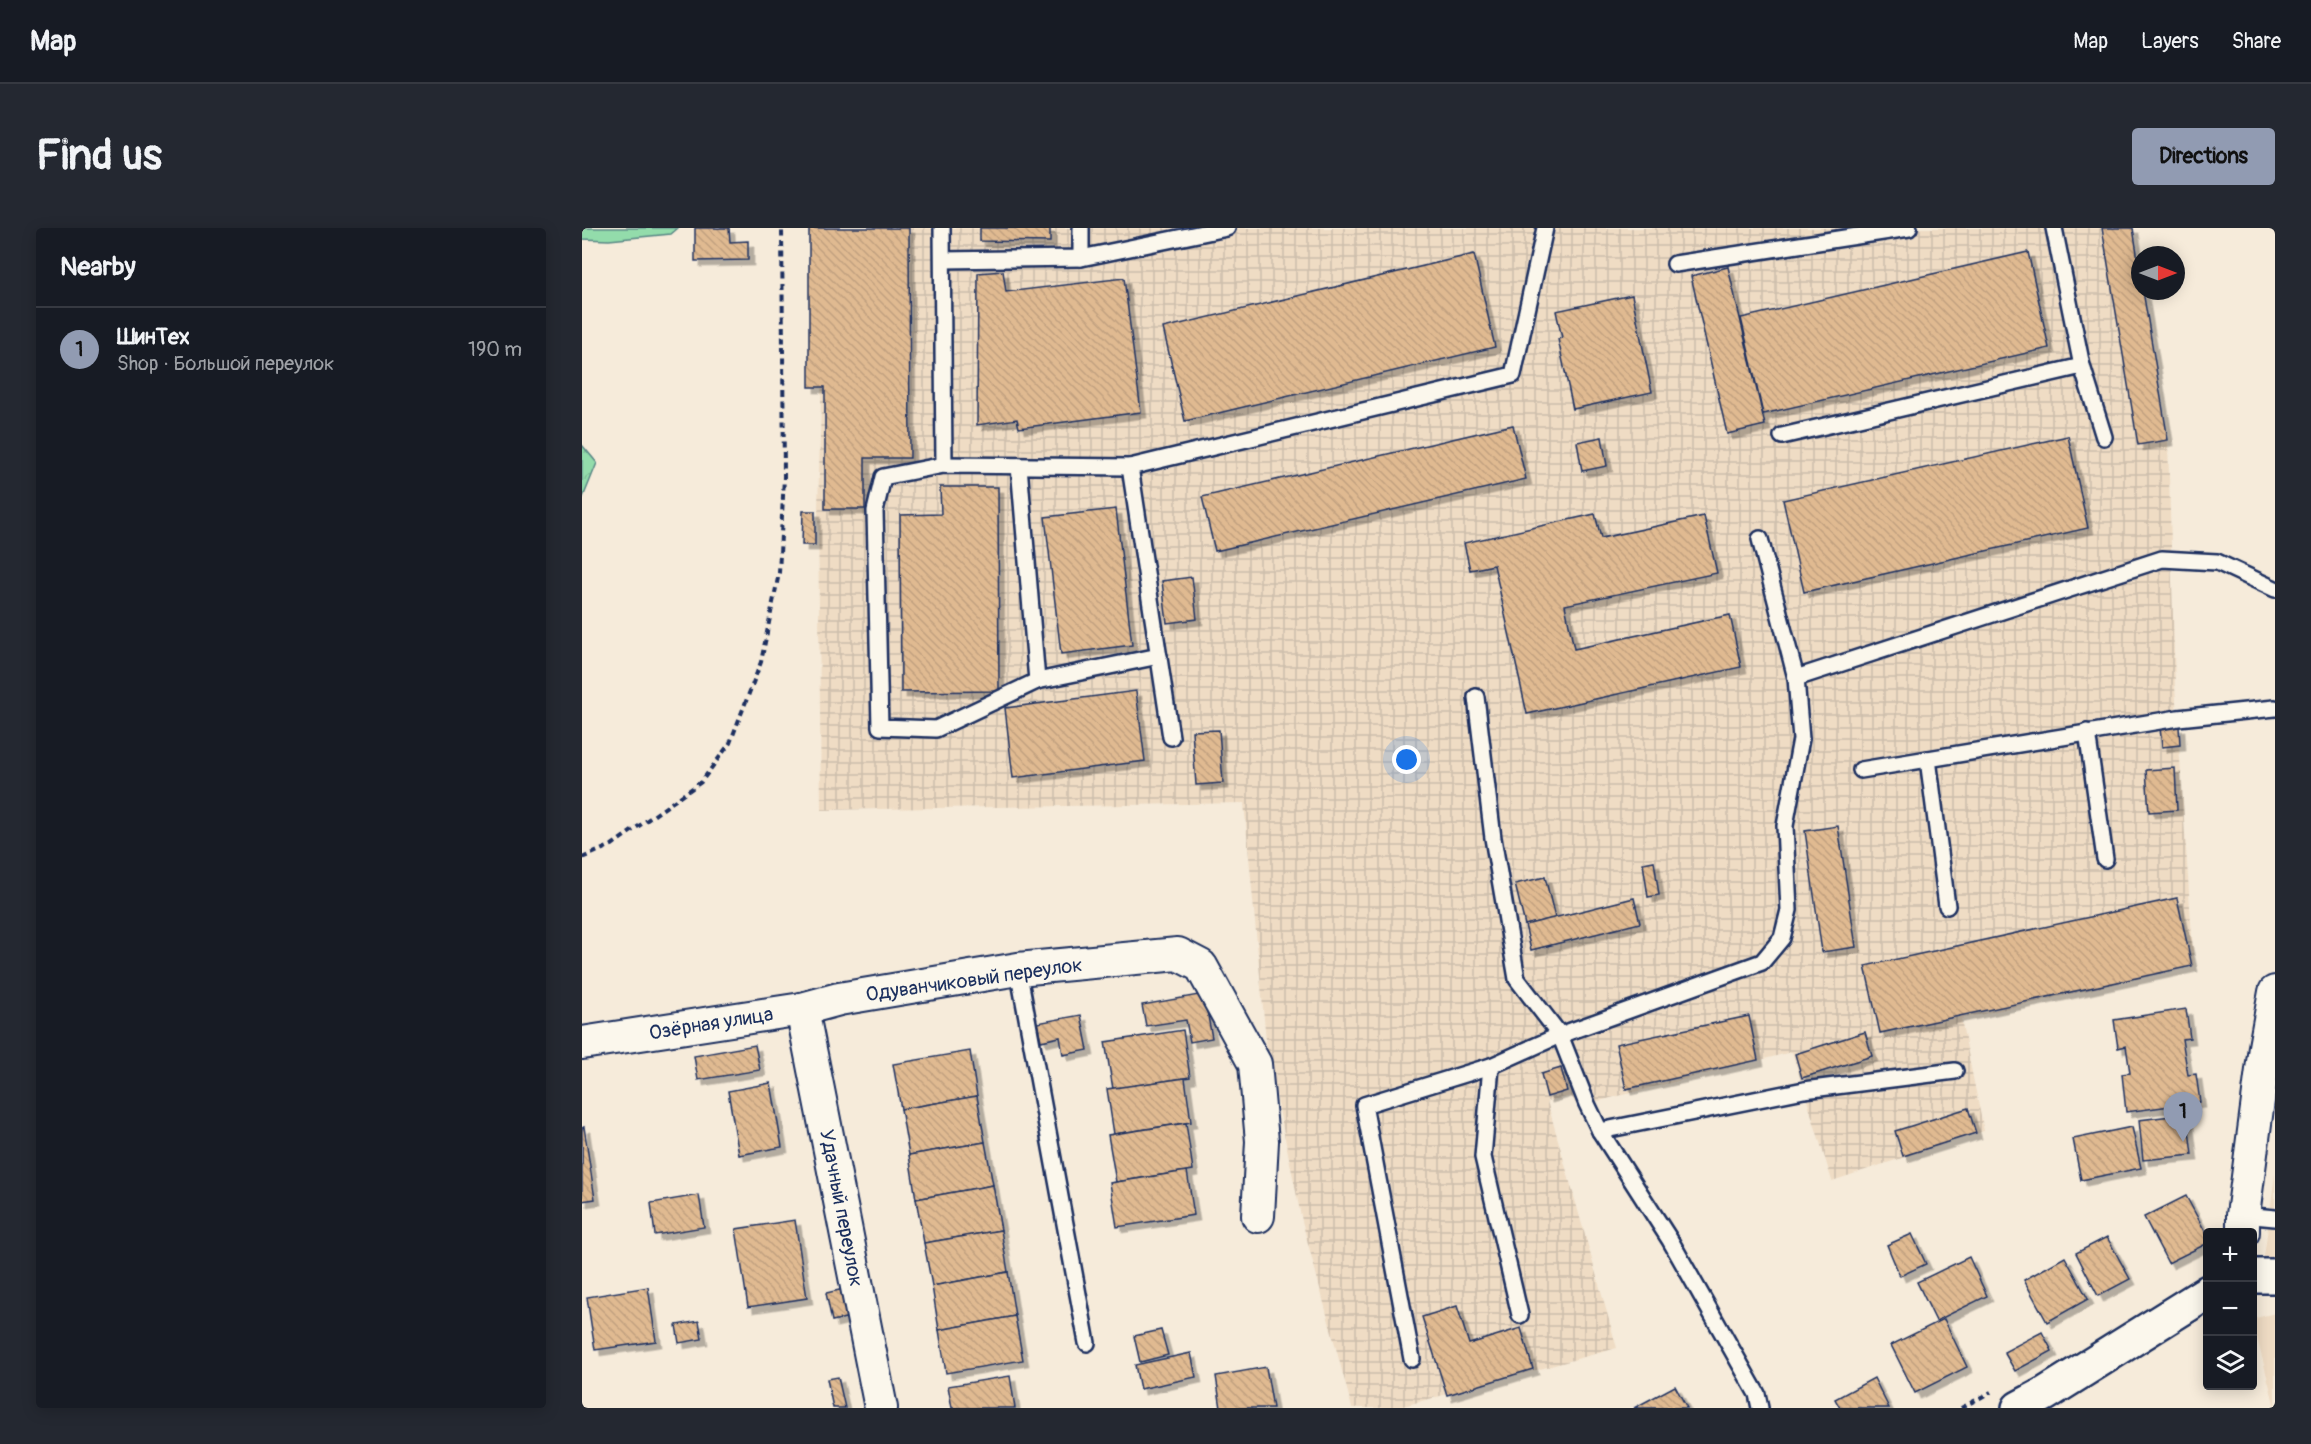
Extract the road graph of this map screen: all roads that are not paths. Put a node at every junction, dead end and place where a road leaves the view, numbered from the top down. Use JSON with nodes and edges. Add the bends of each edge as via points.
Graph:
{"nodes":[{"id":1,"x":942,"y":228,"type":"edge"},
{"id":2,"x":1081,"y":228,"type":"edge"},
{"id":3,"x":1227,"y":228,"type":"edge"},
{"id":4,"x":1545,"y":228,"type":"edge"},
{"id":5,"x":1909,"y":228,"type":"edge"},
{"id":6,"x":2054,"y":228,"type":"edge"},
{"id":7,"x":1081,"y":258,"type":"junction"},
{"id":8,"x":943,"y":260,"type":"junction"},
{"id":9,"x":1675,"y":264,"type":"dead end"},
{"id":10,"x":2082,"y":366,"type":"junction"},
{"id":11,"x":1782,"y":436,"type":"dead end"},
{"id":12,"x":2104,"y":437,"type":"dead end"},
{"id":13,"x":944,"y":465,"type":"junction"},
{"id":14,"x":1019,"y":466,"type":"junction"},
{"id":15,"x":1130,"y":467,"type":"junction"},
{"id":16,"x":1760,"y":539,"type":"dead end"},
{"id":17,"x":2275,"y":588,"type":"edge"},
{"id":18,"x":1159,"y":656,"type":"junction"},
{"id":19,"x":1796,"y":678,"type":"junction"},
{"id":20,"x":1037,"y":681,"type":"junction"},
{"id":21,"x":1476,"y":697,"type":"dead end"},
{"id":22,"x":2275,"y":708,"type":"edge"},
{"id":23,"x":2087,"y":732,"type":"junction"},
{"id":24,"x":1170,"y":737,"type":"dead end"},
{"id":25,"x":1928,"y":759,"type":"junction"},
{"id":26,"x":1861,"y":770,"type":"dead end"},
{"id":27,"x":2105,"y":858,"type":"dead end"},
{"id":28,"x":1947,"y":906,"type":"dead end"},
{"id":29,"x":1018,"y":969,"type":"junction"},
{"id":30,"x":2275,"y":992,"type":"edge"},
{"id":31,"x":839,"y":999,"type":"joint"},
{"id":32,"x":802,"y":1009,"type":"junction"},
{"id":33,"x":1560,"y":1035,"type":"junction"},
{"id":34,"x":582,"y":1043,"type":"edge"},
{"id":35,"x":1491,"y":1066,"type":"junction"},
{"id":36,"x":1955,"y":1071,"type":"dead end"},
{"id":37,"x":1600,"y":1131,"type":"junction"},
{"id":38,"x":1258,"y":1216,"type":"dead end"},
{"id":39,"x":2275,"y":1218,"type":"edge"},
{"id":40,"x":2242,"y":1224,"type":"edge"},
{"id":41,"x":2257,"y":1276,"type":"edge"},
{"id":42,"x":2275,"y":1276,"type":"edge"},
{"id":43,"x":2203,"y":1295,"type":"edge"},
{"id":44,"x":1520,"y":1315,"type":"dead end"},
{"id":45,"x":1087,"y":1342,"type":"dead end"},
{"id":46,"x":1412,"y":1359,"type":"dead end"},
{"id":47,"x":2037,"y":1403,"type":"edge"},
{"id":48,"x":881,"y":1408,"type":"edge"},
{"id":49,"x":1760,"y":1408,"type":"edge"}],
"edges":[{"from":1,"to":8,"type":"lane"},
{"from":2,"to":7,"type":"lane"},
{"from":3,"to":7,"type":"lane"},
{"from":4,"to":15,"type":"lane","via":[[1513,375]]},
{"from":5,"to":9,"type":"lane"},
{"from":6,"to":10,"type":"lane"},
{"from":7,"to":8,"type":"lane"},
{"from":8,"to":13,"type":"lane"},
{"from":10,"to":11,"type":"lane"},
{"from":10,"to":12,"type":"lane"},
{"from":13,"to":14,"type":"lane"},
{"from":13,"to":20,"type":"lane","via":[[883,477],[875,512],[880,727],[936,729]]},
{"from":14,"to":15,"type":"lane"},
{"from":14,"to":20,"type":"lane"},
{"from":15,"to":18,"type":"lane"},
{"from":16,"to":19,"type":"lane"},
{"from":17,"to":19,"type":"lane","via":[[2217,562],[2162,559]]},
{"from":18,"to":20,"type":"lane"},
{"from":18,"to":24,"type":"lane"},
{"from":19,"to":33,"type":"lane","via":[[1801,739],[1785,826],[1789,910],[1782,938],[1762,962]]},
{"from":21,"to":33,"type":"lane","via":[[1493,838],[1517,979]]},
{"from":22,"to":23,"type":"lane"},
{"from":23,"to":25,"type":"lane"},
{"from":23,"to":27,"type":"lane"},
{"from":25,"to":26,"type":"lane"},
{"from":25,"to":28,"type":"lane"},
{"from":29,"to":31,"type":"street","name":"Одуванчиковый переулок"},
{"from":29,"to":38,"type":"street","name":"Одуванчиковый переулок","via":[[1178,954],[1201,966],[1256,1064],[1262,1141]]},
{"from":29,"to":45,"type":"lane"},
{"from":30,"to":40,"type":"street"},
{"from":31,"to":32,"type":"street","name":"Озёрная улица"},
{"from":32,"to":34,"type":"street","name":"Озёрная улица"},
{"from":32,"to":48,"type":"street","name":"Удачный переулок"},
{"from":33,"to":35,"type":"lane"},
{"from":33,"to":37,"type":"lane"},
{"from":35,"to":44,"type":"lane","via":[[1483,1157]]},
{"from":35,"to":46,"type":"lane","via":[[1364,1105]]},
{"from":36,"to":37,"type":"lane","via":[[1804,1090]]},
{"from":37,"to":49,"type":"lane","via":[[1670,1240],[1757,1394]]},
{"from":39,"to":40,"type":"lane"},
{"from":41,"to":42,"type":"street"},
{"from":43,"to":47,"type":"street"}]}
